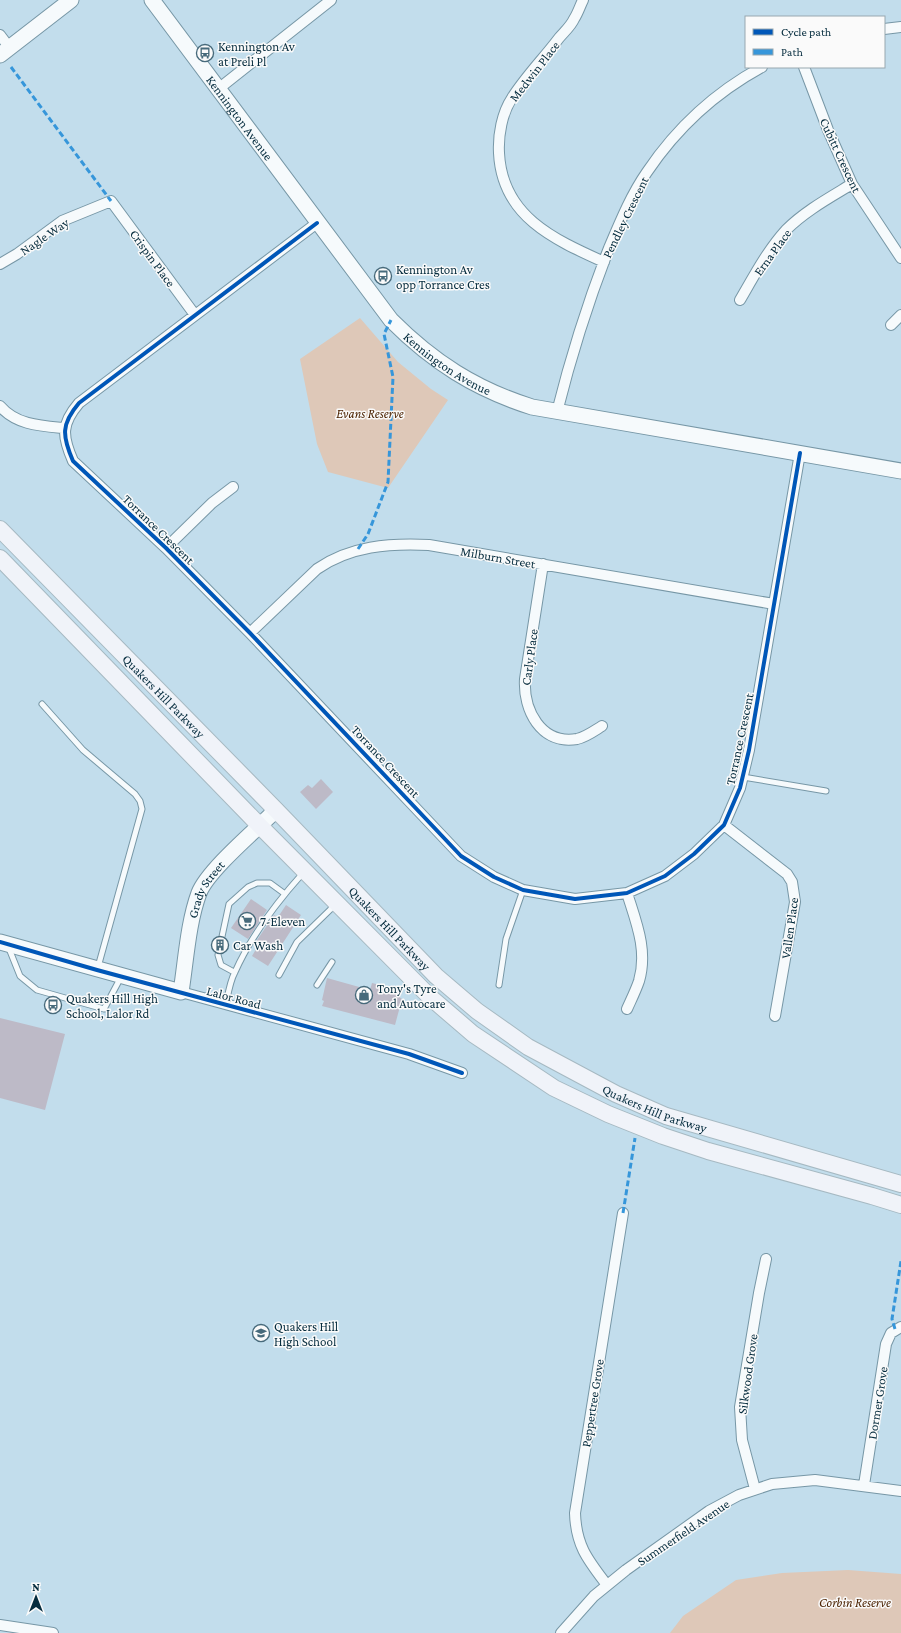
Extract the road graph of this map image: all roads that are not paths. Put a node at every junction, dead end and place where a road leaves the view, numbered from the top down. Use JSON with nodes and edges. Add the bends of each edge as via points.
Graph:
{"nodes":[{"id":1,"x":71,"y":0,"type":"edge"},
{"id":2,"x":152,"y":0,"type":"edge"},
{"id":3,"x":331,"y":0,"type":"edge"},
{"id":4,"x":583,"y":0,"type":"edge"},
{"id":5,"x":901,"y":27,"type":"edge"},
{"id":6,"x":885,"y":29,"type":"edge"},
{"id":7,"x":0,"y":35,"type":"edge"},
{"id":8,"x":5,"y":51,"type":"edge"},
{"id":9,"x":760,"y":68,"type":"edge"},
{"id":10,"x":804,"y":68,"type":"edge"},
{"id":11,"x":217,"y":90,"type":"junction"},
{"id":12,"x":852,"y":184,"type":"junction"},
{"id":13,"x":111,"y":201,"type":"joint"},
{"id":14,"x":317,"y":223,"type":"junction"},
{"id":15,"x":901,"y":258,"type":"edge"},
{"id":16,"x":604,"y":262,"type":"junction"},
{"id":17,"x":0,"y":264,"type":"edge"},
{"id":18,"x":740,"y":300,"type":"dead end"},
{"id":19,"x":195,"y":315,"type":"junction"},
{"id":20,"x":901,"y":315,"type":"edge"},
{"id":21,"x":891,"y":325,"type":"dead end"},
{"id":22,"x":0,"y":406,"type":"edge"},
{"id":23,"x":557,"y":412,"type":"junction"},
{"id":24,"x":64,"y":428,"type":"junction"},
{"id":25,"x":800,"y":453,"type":"junction"},
{"id":26,"x":901,"y":471,"type":"edge"},
{"id":27,"x":233,"y":487,"type":"dead end"},
{"id":28,"x":0,"y":529,"type":"edge"},
{"id":29,"x":166,"y":548,"type":"junction"},
{"id":30,"x":0,"y":558,"type":"edge"},
{"id":31,"x":543,"y":564,"type":"junction"},
{"id":32,"x":774,"y":604,"type":"junction"},
{"id":33,"x":250,"y":632,"type":"junction"},
{"id":34,"x":42,"y":704,"type":"dead end"},
{"id":35,"x":602,"y":726,"type":"dead end"},
{"id":36,"x":743,"y":777,"type":"junction"},
{"id":37,"x":826,"y":791,"type":"dead end"},
{"id":38,"x":276,"y":810,"type":"junction"},
{"id":39,"x":724,"y":825,"type":"junction"},
{"id":40,"x":260,"y":826,"type":"junction"},
{"id":41,"x":305,"y":871,"type":"junction"},
{"id":42,"x":523,"y":890,"type":"junction"},
{"id":43,"x":627,"y":893,"type":"junction"},
{"id":44,"x":285,"y":894,"type":"junction"},
{"id":45,"x":337,"y":903,"type":"junction"},
{"id":46,"x":4,"y":943,"type":"edge"},
{"id":47,"x":332,"y":962,"type":"dead end"},
{"id":48,"x":97,"y":970,"type":"junction"},
{"id":49,"x":234,"y":972,"type":"junction"},
{"id":50,"x":279,"y":975,"type":"dead end"},
{"id":51,"x":121,"y":976,"type":"junction"},
{"id":52,"x":317,"y":985,"type":"dead end"},
{"id":53,"x":499,"y":985,"type":"dead end"},
{"id":54,"x":181,"y":992,"type":"junction"},
{"id":55,"x":226,"y":1005,"type":"junction"},
{"id":56,"x":627,"y":1009,"type":"dead end"},
{"id":57,"x":775,"y":1016,"type":"dead end"},
{"id":58,"x":462,"y":1073,"type":"dead end"},
{"id":59,"x":901,"y":1184,"type":"edge"},
{"id":60,"x":901,"y":1205,"type":"edge"},
{"id":61,"x":623,"y":1213,"type":"dead end"},
{"id":62,"x":766,"y":1259,"type":"dead end"},
{"id":63,"x":901,"y":1327,"type":"edge"},
{"id":64,"x":864,"y":1485,"type":"junction"},
{"id":65,"x":755,"y":1489,"type":"junction"},
{"id":66,"x":901,"y":1491,"type":"edge"},
{"id":67,"x":608,"y":1585,"type":"junction"},
{"id":68,"x":0,"y":1625,"type":"edge"},
{"id":69,"x":53,"y":1633,"type":"edge"},
{"id":70,"x":561,"y":1633,"type":"edge"}],
"edges":[{"from":1,"to":8,"type":"street"},
{"from":2,"to":11,"type":"street","name":"Kennington Avenue"},
{"from":3,"to":11,"type":"street"},
{"from":4,"to":16,"type":"street","name":"Medwin Place","via":[[574,20],[508,105],[499,138],[499,162],[505,185],[524,215],[545,232]]},
{"from":5,"to":6,"type":"street"},
{"from":7,"to":8,"type":"street"},
{"from":9,"to":16,"type":"street","name":"Pendley Crescent","via":[[709,103],[684,126],[658,156],[632,198]]},
{"from":10,"to":12,"type":"street","name":"Cubitt Crescent"},
{"from":11,"to":14,"type":"street","name":"Kennington Avenue"},
{"from":12,"to":15,"type":"street","name":"Cubitt Crescent"},
{"from":12,"to":18,"type":"street","name":"Erna Place","via":[[818,205],[787,230],[764,259]]},
{"from":13,"to":17,"type":"street","name":"Nagle Way","via":[[62,221],[18,254]]},
{"from":13,"to":19,"type":"street","name":"Crispin Place"},
{"from":14,"to":19,"type":"street"},
{"from":14,"to":23,"type":"street","name":"Kennington Avenue","via":[[391,320],[435,360],[481,388],[512,401]]},
{"from":16,"to":23,"type":"street","name":"Pendley Crescent","via":[[572,351]]},
{"from":19,"to":24,"type":"street","via":[[78,403],[69,414]]},
{"from":20,"to":21,"type":"street"},
{"from":22,"to":24,"type":"street","via":[[20,421],[38,426]]},
{"from":23,"to":25,"type":"street","name":"Kennington Avenue"},
{"from":24,"to":29,"type":"street","name":"Torrance Crescent","via":[[66,445],[73,461]]},
{"from":25,"to":26,"type":"street","name":"Kennington Avenue"},
{"from":25,"to":32,"type":"street","name":"Torrance Crescent"},
{"from":27,"to":29,"type":"street","via":[[212,503]]},
{"from":28,"to":38,"type":"main road","name":"Quakers Hill Parkway"},
{"from":29,"to":33,"type":"street","name":"Torrance Crescent"},
{"from":30,"to":40,"type":"main road","name":"Quakers Hill Parkway"},
{"from":31,"to":32,"type":"street","name":"Milburn Street"},
{"from":31,"to":33,"type":"street","name":"Milburn Street","via":[[429,545],[406,544],[358,549],[329,560],[317,569]]},
{"from":31,"to":35,"type":"street","name":"Carly Place","via":[[525,679],[524,690],[528,709],[540,728],[558,737],[577,739]]},
{"from":32,"to":36,"type":"street","name":"Torrance Crescent"},
{"from":33,"to":42,"type":"street","name":"Torrance Crescent","via":[[461,856],[494,877]]},
{"from":34,"to":48,"type":"lane","via":[[83,750],[135,794],[142,809]]},
{"from":36,"to":37,"type":"lane"},
{"from":36,"to":39,"type":"street","name":"Torrance Crescent"},
{"from":38,"to":40,"type":"street","name":"Grady Street"},
{"from":38,"to":59,"type":"main road","name":"Quakers Hill Parkway","via":[[436,976],[477,1011],[528,1047],[616,1094],[666,1116]]},
{"from":39,"to":43,"type":"street","name":"Torrance Crescent","via":[[694,854],[665,876]]},
{"from":39,"to":57,"type":"street","name":"Vallen Place","via":[[787,874],[794,889],[795,902]]},
{"from":40,"to":41,"type":"main road","name":"Quakers Hill Parkway"},
{"from":40,"to":54,"type":"street","name":"Grady Street","via":[[210,876],[200,892],[192,920]]},
{"from":41,"to":44,"type":"lane"},
{"from":41,"to":45,"type":"main road","name":"Quakers Hill Parkway"},
{"from":42,"to":43,"type":"street","name":"Torrance Crescent","via":[[575,899]]},
{"from":42,"to":53,"type":"lane","via":[[506,939]]},
{"from":43,"to":56,"type":"street","via":[[641,936],[643,956],[639,981]]},
{"from":44,"to":49,"type":"lane"},
{"from":44,"to":49,"type":"lane","via":[[270,883],[257,883],[248,887],[230,904],[218,955],[221,965]]},
{"from":45,"to":50,"type":"lane","via":[[297,942]]},
{"from":45,"to":60,"type":"main road","name":"Quakers Hill Parkway","via":[[440,1006],[473,1034],[554,1088],[608,1114],[663,1136]]},
{"from":46,"to":48,"type":"street","name":"Lalor Road"},
{"from":46,"to":51,"type":"lane","via":[[20,976],[37,990],[104,1009]]},
{"from":47,"to":52,"type":"lane"},
{"from":48,"to":51,"type":"street","name":"Lalor Road"},
{"from":49,"to":55,"type":"lane"},
{"from":51,"to":54,"type":"street","name":"Lalor Road"},
{"from":54,"to":55,"type":"street","name":"Lalor Road"},
{"from":55,"to":58,"type":"street","name":"Lalor Road","via":[[409,1054]]},
{"from":61,"to":67,"type":"street","name":"Peppertree Grove","via":[[575,1513],[580,1544]]},
{"from":62,"to":65,"type":"street","name":"Silkwood Grove","via":[[740,1408],[742,1440]]},
{"from":63,"to":64,"type":"street","name":"Dormer Grove","via":[[891,1333],[886,1344]]},
{"from":64,"to":65,"type":"street","name":"Summerfield Avenue","via":[[800,1480]]},
{"from":64,"to":66,"type":"street","name":"Summerfield Avenue"},
{"from":65,"to":67,"type":"street","name":"Summerfield Avenue","via":[[709,1511]]},
{"from":67,"to":70,"type":"street","name":"Summerfield Avenue","via":[[586,1604]]},
{"from":68,"to":69,"type":"street"}]}
